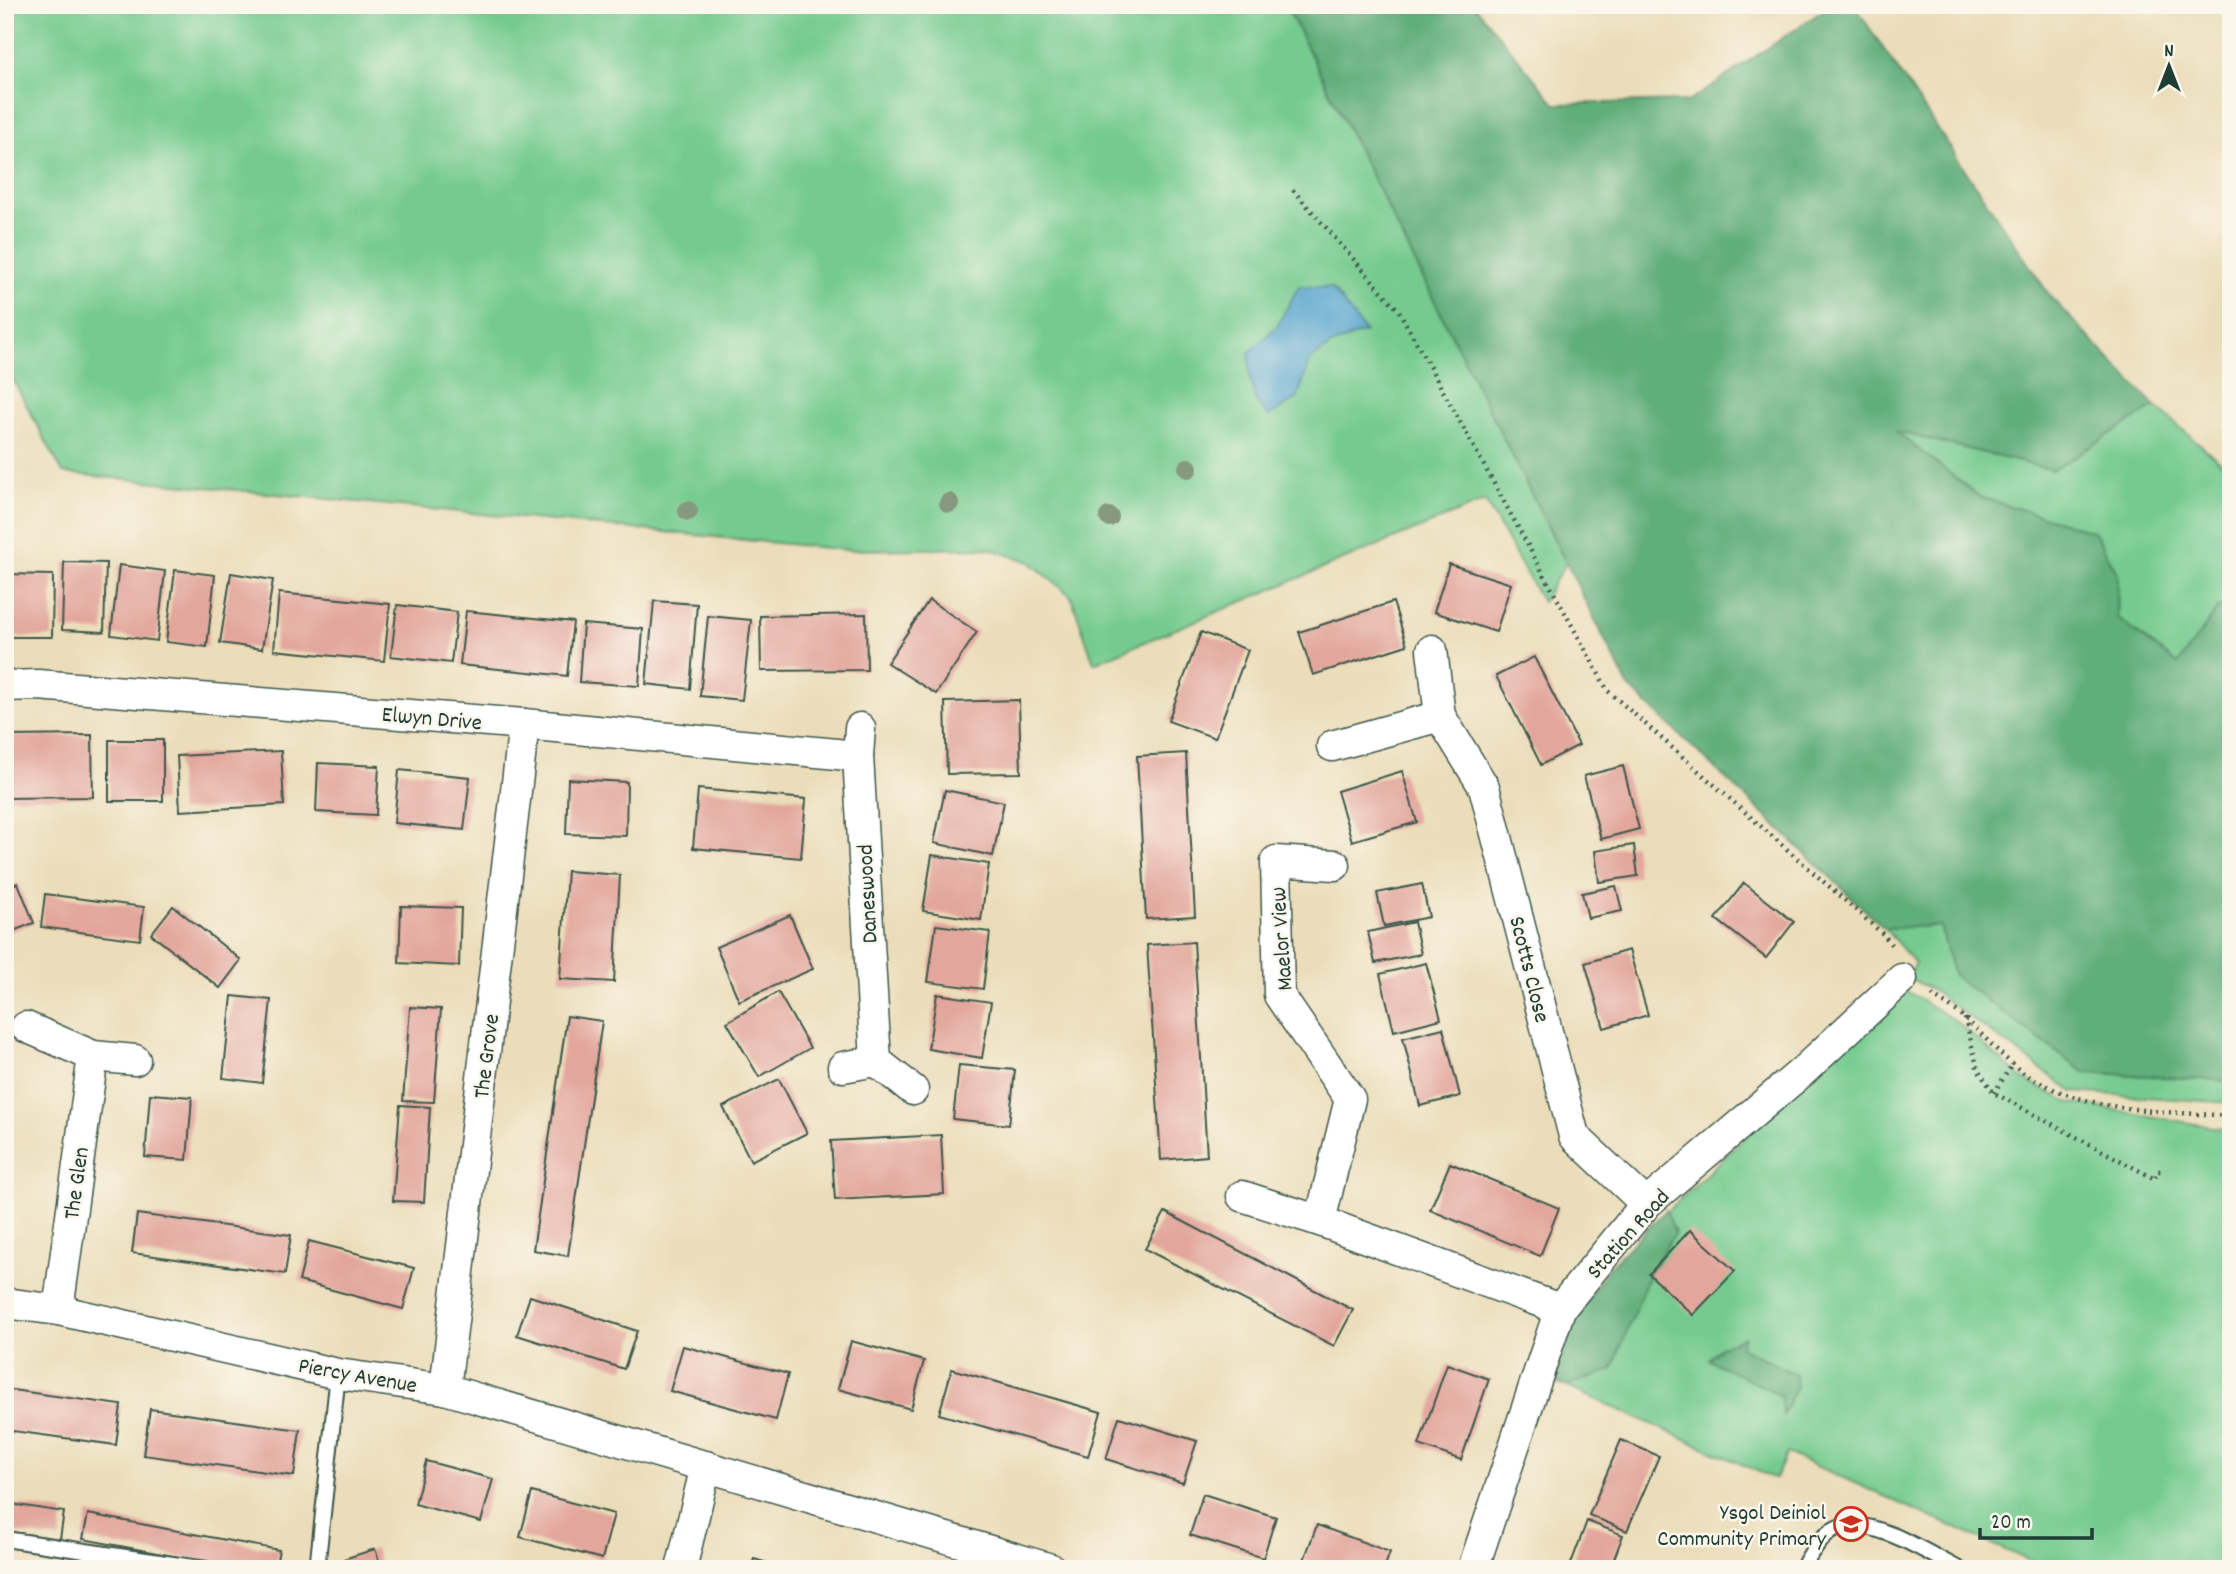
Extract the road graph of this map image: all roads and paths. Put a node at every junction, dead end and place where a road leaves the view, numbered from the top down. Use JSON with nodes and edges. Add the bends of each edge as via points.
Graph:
{"nodes":[{"id":1,"x":1293,"y":190,"type":"dead end"},
{"id":2,"x":1432,"y":650,"type":"dead end"},
{"id":3,"x":5,"y":686,"type":"edge"},
{"id":4,"x":1440,"y":716,"type":"junction"},
{"id":5,"x":524,"y":724,"type":"junction"},
{"id":6,"x":859,"y":742,"type":"joint"},
{"id":7,"x":1332,"y":746,"type":"dead end"},
{"id":8,"x":1335,"y":864,"type":"dead end"},
{"id":9,"x":1902,"y":979,"type":"junction"},
{"id":10,"x":1965,"y":1017,"type":"junction"},
{"id":11,"x":26,"y":1027,"type":"dead end"},
{"id":12,"x":93,"y":1056,"type":"junction"},
{"id":13,"x":135,"y":1060,"type":"dead end"},
{"id":14,"x":876,"y":1061,"type":"junction"},
{"id":15,"x":2012,"y":1065,"type":"junction"},
{"id":16,"x":843,"y":1067,"type":"dead end"},
{"id":17,"x":913,"y":1090,"type":"dead end"},
{"id":18,"x":1994,"y":1093,"type":"junction"},
{"id":19,"x":2231,"y":1116,"type":"edge"},
{"id":20,"x":2164,"y":1171,"type":"dead end"},
{"id":21,"x":1242,"y":1196,"type":"dead end"},
{"id":22,"x":1646,"y":1204,"type":"junction"},
{"id":23,"x":1321,"y":1221,"type":"junction"},
{"id":24,"x":5,"y":1303,"type":"edge"},
{"id":25,"x":1560,"y":1309,"type":"junction"},
{"id":26,"x":58,"y":1310,"type":"junction"},
{"id":27,"x":338,"y":1374,"type":"junction"},
{"id":28,"x":445,"y":1389,"type":"junction"},
{"id":29,"x":706,"y":1466,"type":"junction"},
{"id":30,"x":5,"y":1539,"type":"edge"},
{"id":31,"x":206,"y":1569,"type":"edge"},
{"id":32,"x":317,"y":1569,"type":"edge"},
{"id":33,"x":681,"y":1569,"type":"edge"},
{"id":34,"x":1051,"y":1569,"type":"edge"},
{"id":35,"x":1473,"y":1569,"type":"edge"},
{"id":36,"x":1802,"y":1569,"type":"edge"},
{"id":37,"x":1959,"y":1569,"type":"edge"}],
"edges":[{"from":1,"to":9,"type":"path","via":[[1399,311],[1608,691],[1884,935],[1908,968]]},
{"from":2,"to":4,"type":"street","name":"Scotts Close"},
{"from":3,"to":5,"type":"street","name":"Elwyn Drive"},
{"from":4,"to":7,"type":"street"},
{"from":4,"to":22,"type":"street","name":"Scotts Close","via":[[1484,787],[1574,1136]]},
{"from":5,"to":6,"type":"street","name":"Elwyn Drive"},
{"from":5,"to":28,"type":"street","name":"The Grove"},
{"from":6,"to":14,"type":"street","name":"Daneswood"},
{"from":8,"to":23,"type":"street","name":"Maelor View","via":[[1276,861],[1279,995],[1350,1099]]},
{"from":9,"to":10,"type":"path"},
{"from":9,"to":22,"type":"street","name":"Station Road","via":[[1803,1071]]},
{"from":10,"to":15,"type":"path"},
{"from":10,"to":18,"type":"path","via":[[1978,1070]]},
{"from":11,"to":12,"type":"street"},
{"from":12,"to":13,"type":"street"},
{"from":12,"to":26,"type":"street","name":"The Glen"},
{"from":14,"to":16,"type":"street"},
{"from":14,"to":17,"type":"street"},
{"from":15,"to":18,"type":"path"},
{"from":15,"to":19,"type":"path","via":[[2073,1097],[2134,1110]]},
{"from":18,"to":20,"type":"path","via":[[2155,1179],[2158,1171]]},
{"from":21,"to":23,"type":"street"},
{"from":22,"to":25,"type":"street","name":"Station Road"},
{"from":23,"to":25,"type":"street"},
{"from":24,"to":26,"type":"street","name":"Piercy Avenue"},
{"from":25,"to":35,"type":"street","name":"Station Road"},
{"from":26,"to":27,"type":"street","name":"Piercy Avenue"},
{"from":27,"to":28,"type":"street","name":"Piercy Avenue"},
{"from":27,"to":32,"type":"lane"},
{"from":28,"to":29,"type":"street","name":"Piercy Avenue"},
{"from":29,"to":33,"type":"street"},
{"from":29,"to":34,"type":"street","name":"Piercy Avenue"},
{"from":30,"to":31,"type":"lane"},
{"from":36,"to":37,"type":"lane","via":[[1813,1548],[1846,1525],[1876,1528]]}]}
